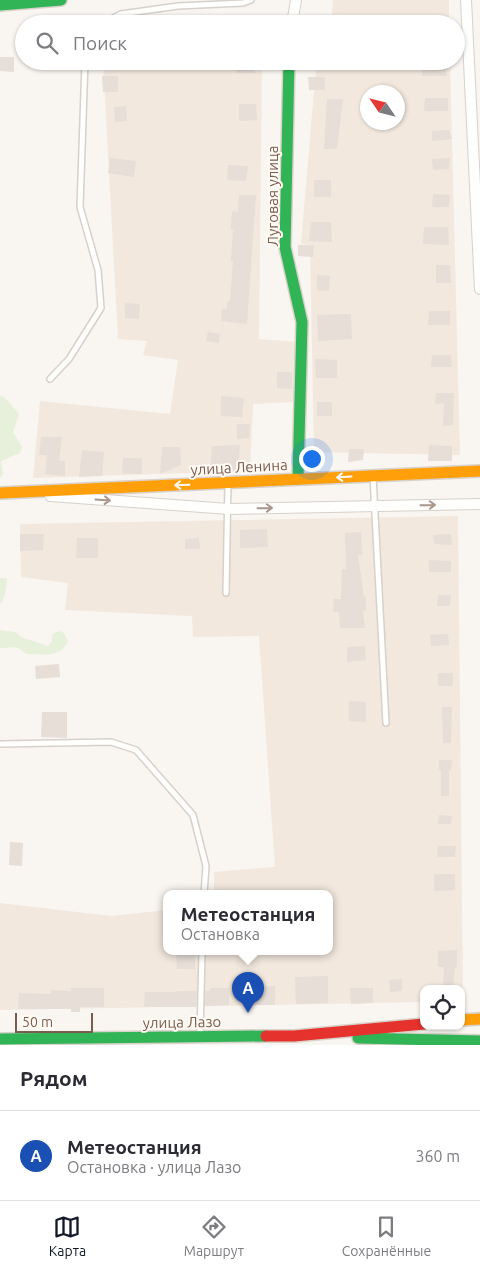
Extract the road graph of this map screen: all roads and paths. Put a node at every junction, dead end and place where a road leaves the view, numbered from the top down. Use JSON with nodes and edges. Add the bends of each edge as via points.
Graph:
{"nodes":[{"id":1,"x":61,"y":0,"type":"edge"},
{"id":2,"x":251,"y":0,"type":"edge"},
{"id":3,"x":296,"y":0,"type":"edge"},
{"id":4,"x":466,"y":0,"type":"edge"},
{"id":5,"x":0,"y":5,"type":"edge"},
{"id":6,"x":119,"y":15,"type":"edge"},
{"id":7,"x":294,"y":15,"type":"edge"},
{"id":8,"x":85,"y":70,"type":"edge"},
{"id":9,"x":289,"y":70,"type":"edge"},
{"id":10,"x":480,"y":289,"type":"edge"},
{"id":11,"x":50,"y":379,"type":"dead end"},
{"id":12,"x":480,"y":471,"type":"edge"},
{"id":13,"x":373,"y":476,"type":"junction"},
{"id":14,"x":298,"y":479,"type":"junction"},
{"id":15,"x":228,"y":483,"type":"junction"},
{"id":16,"x":1,"y":493,"type":"edge"},
{"id":17,"x":480,"y":504,"type":"edge"},
{"id":18,"x":375,"y":506,"type":"junction"},
{"id":19,"x":229,"y":508,"type":"junction"},
{"id":20,"x":226,"y":593,"type":"dead end"},
{"id":21,"x":386,"y":723,"type":"dead end"},
{"id":22,"x":0,"y":744,"type":"edge"},
{"id":23,"x":204,"y":890,"type":"edge"},
{"id":24,"x":202,"y":955,"type":"edge"},
{"id":25,"x":480,"y":1019,"type":"edge"},
{"id":26,"x":465,"y":1020,"type":"edge"},
{"id":27,"x":420,"y":1024,"type":"edge"},
{"id":28,"x":294,"y":1036,"type":"junction"},
{"id":29,"x":200,"y":1037,"type":"junction"},
{"id":30,"x":0,"y":1039,"type":"edge"},
{"id":31,"x":480,"y":1041,"type":"edge"}],
"edges":[{"from":1,"to":5,"type":"main road"},
{"from":2,"to":6,"type":"lane"},
{"from":3,"to":7,"type":"street"},
{"from":4,"to":10,"type":"street"},
{"from":8,"to":11,"type":"lane","via":[[80,207],[98,270],[101,308],[69,359]]},
{"from":9,"to":14,"type":"main road","name":"Луговая улица","via":[[285,247],[302,322]]},
{"from":12,"to":13,"type":"main road","name":"улица Ленина"},
{"from":13,"to":14,"type":"main road","name":"улица Ленина","one_way":true},
{"from":13,"to":18,"type":"lane"},
{"from":14,"to":15,"type":"main road","name":"улица Ленина"},
{"from":15,"to":16,"type":"main road","name":"улица Ленина","one_way":true},
{"from":15,"to":19,"type":"lane"},
{"from":16,"to":19,"type":"street","one_way":true},
{"from":18,"to":17,"type":"street","one_way":true},
{"from":19,"to":18,"type":"street","one_way":true},
{"from":18,"to":21,"type":"lane"},
{"from":19,"to":20,"type":"lane"},
{"from":22,"to":23,"type":"lane","via":[[111,742],[136,750],[193,815],[206,866]]},
{"from":24,"to":29,"type":"lane"},
{"from":25,"to":26,"type":"main road"},
{"from":27,"to":28,"type":"main road","name":"улица Лазо"},
{"from":28,"to":29,"type":"main road","name":"улица Лазо"},
{"from":28,"to":31,"type":"main road"},
{"from":29,"to":30,"type":"main road","name":"улица Лазо"}]}
